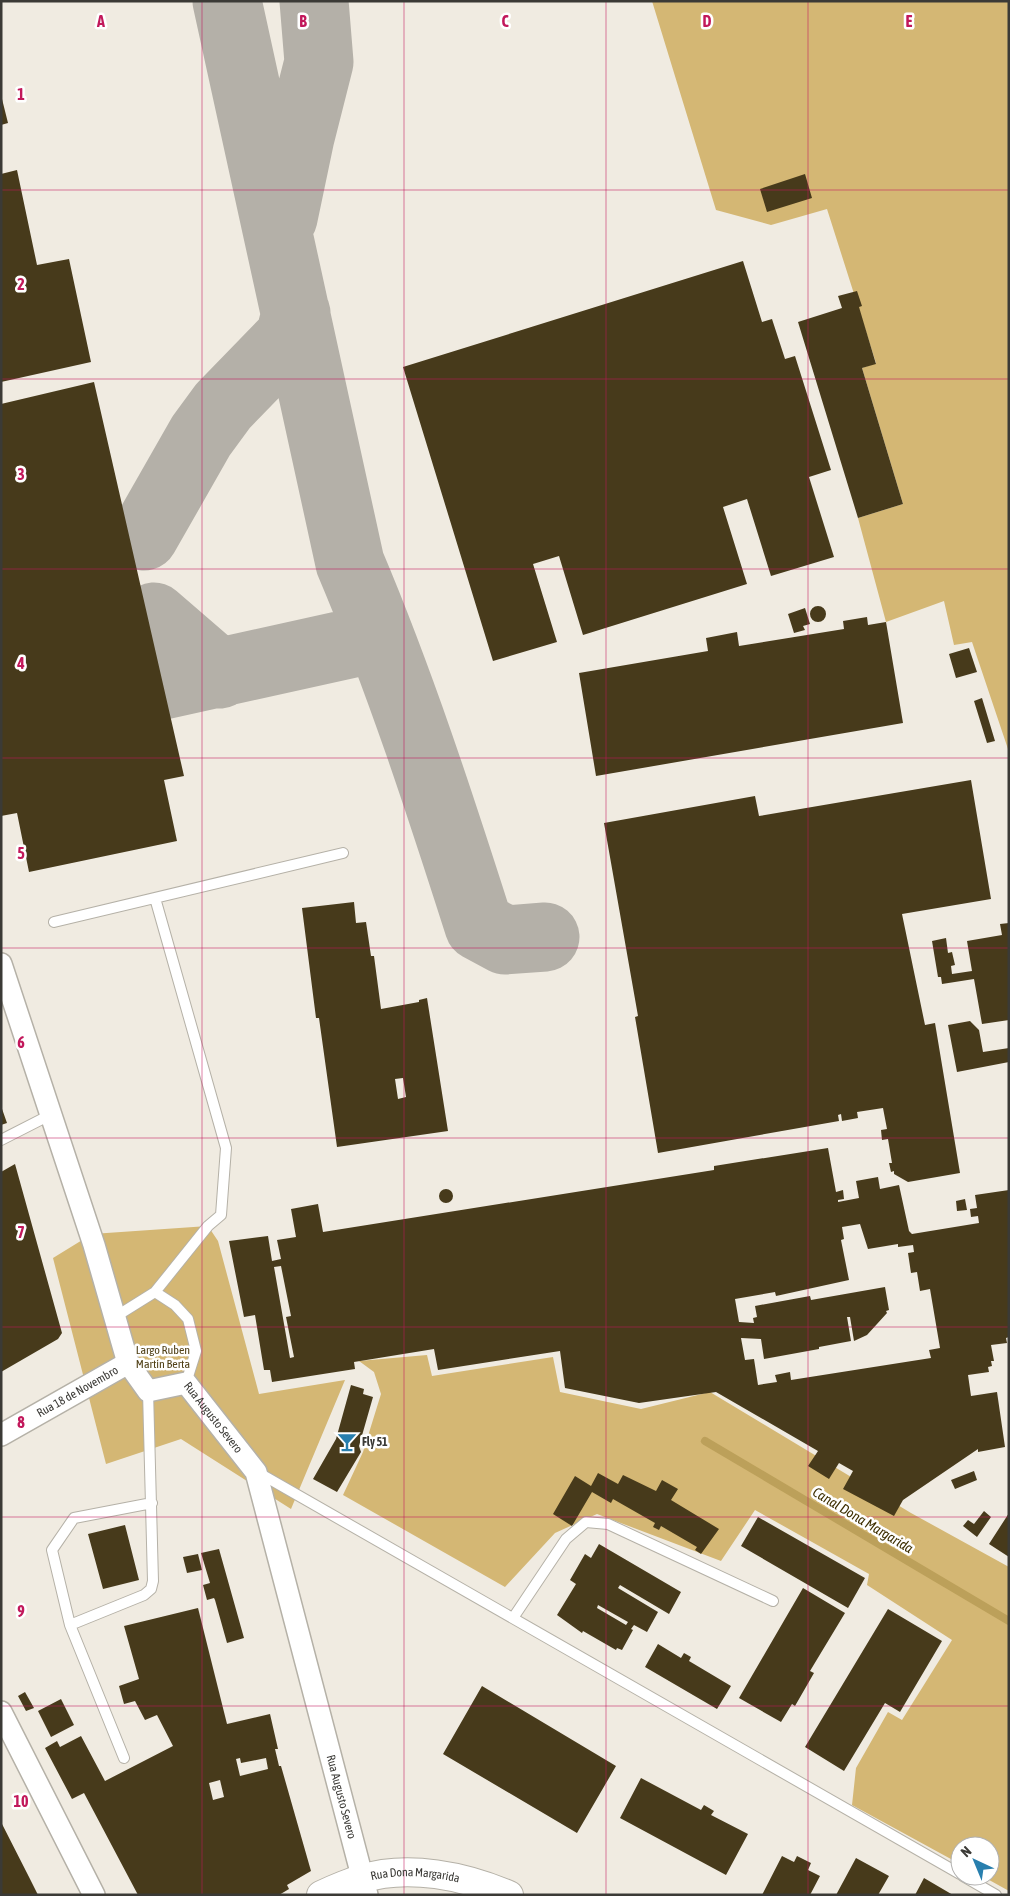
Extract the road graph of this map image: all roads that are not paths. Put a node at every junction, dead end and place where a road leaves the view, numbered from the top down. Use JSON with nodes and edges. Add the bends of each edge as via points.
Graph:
{"nodes":[{"id":1,"x":343,"y":853,"type":"dead end"},
{"id":2,"x":155,"y":898,"type":"junction"},
{"id":3,"x":54,"y":922,"type":"dead end"},
{"id":4,"x":1,"y":964,"type":"edge"},
{"id":5,"x":50,"y":1115,"type":"junction"},
{"id":6,"x":1,"y":1140,"type":"edge"},
{"id":7,"x":155,"y":1292,"type":"junction"},
{"id":8,"x":114,"y":1317,"type":"junction"},
{"id":9,"x":128,"y":1363,"type":"junction"},
{"id":10,"x":186,"y":1383,"type":"junction"},
{"id":11,"x":148,"y":1390,"type":"junction"},
{"id":12,"x":1,"y":1435,"type":"edge"},
{"id":13,"x":256,"y":1472,"type":"junction"},
{"id":14,"x":152,"y":1503,"type":"junction"},
{"id":15,"x":773,"y":1601,"type":"dead end"},
{"id":16,"x":513,"y":1618,"type":"junction"},
{"id":17,"x":70,"y":1625,"type":"junction"},
{"id":18,"x":1,"y":1712,"type":"edge"},
{"id":19,"x":124,"y":1758,"type":"dead end"},
{"id":20,"x":950,"y":1868,"type":"edge"},
{"id":21,"x":981,"y":1886,"type":"edge"},
{"id":22,"x":364,"y":1887,"type":"edge"},
{"id":23,"x":94,"y":1895,"type":"edge"},
{"id":24,"x":321,"y":1895,"type":"edge"},
{"id":25,"x":509,"y":1895,"type":"edge"},
{"id":26,"x":996,"y":1895,"type":"edge"}],
"edges":[{"from":1,"to":2,"type":"lane"},
{"from":2,"to":3,"type":"lane"},
{"from":2,"to":7,"type":"lane","via":[[226,1148],[222,1216],[208,1226]]},
{"from":4,"to":5,"type":"street"},
{"from":5,"to":6,"type":"lane"},
{"from":5,"to":8,"type":"street","via":[[94,1245]]},
{"from":7,"to":8,"type":"lane"},
{"from":7,"to":10,"type":"lane","via":[[175,1305],[188,1319],[196,1351]]},
{"from":8,"to":9,"type":"street"},
{"from":9,"to":11,"type":"street"},
{"from":9,"to":12,"type":"street","name":"Rua 18 de Novembro"},
{"from":10,"to":11,"type":"street","name":"Rua Augusto Severo"},
{"from":10,"to":13,"type":"street","name":"Rua Augusto Severo"},
{"from":11,"to":14,"type":"lane"},
{"from":13,"to":16,"type":"lane"},
{"from":13,"to":22,"type":"street","name":"Rua Augusto Severo"},
{"from":14,"to":17,"type":"lane","via":[[151,1589],[144,1595]]},
{"from":14,"to":17,"type":"lane","via":[[74,1518],[52,1550]]},
{"from":15,"to":16,"type":"lane","via":[[608,1524],[586,1522],[566,1539]]},
{"from":16,"to":20,"type":"lane"},
{"from":17,"to":19,"type":"lane"},
{"from":18,"to":23,"type":"street"},
{"from":21,"to":26,"type":"lane"},
{"from":22,"to":24,"type":"main road","name":"Rua Dona Margarida"},
{"from":22,"to":25,"type":"main road","name":"Rua Dona Margarida","via":[[416,1872],[456,1879]]}]}
